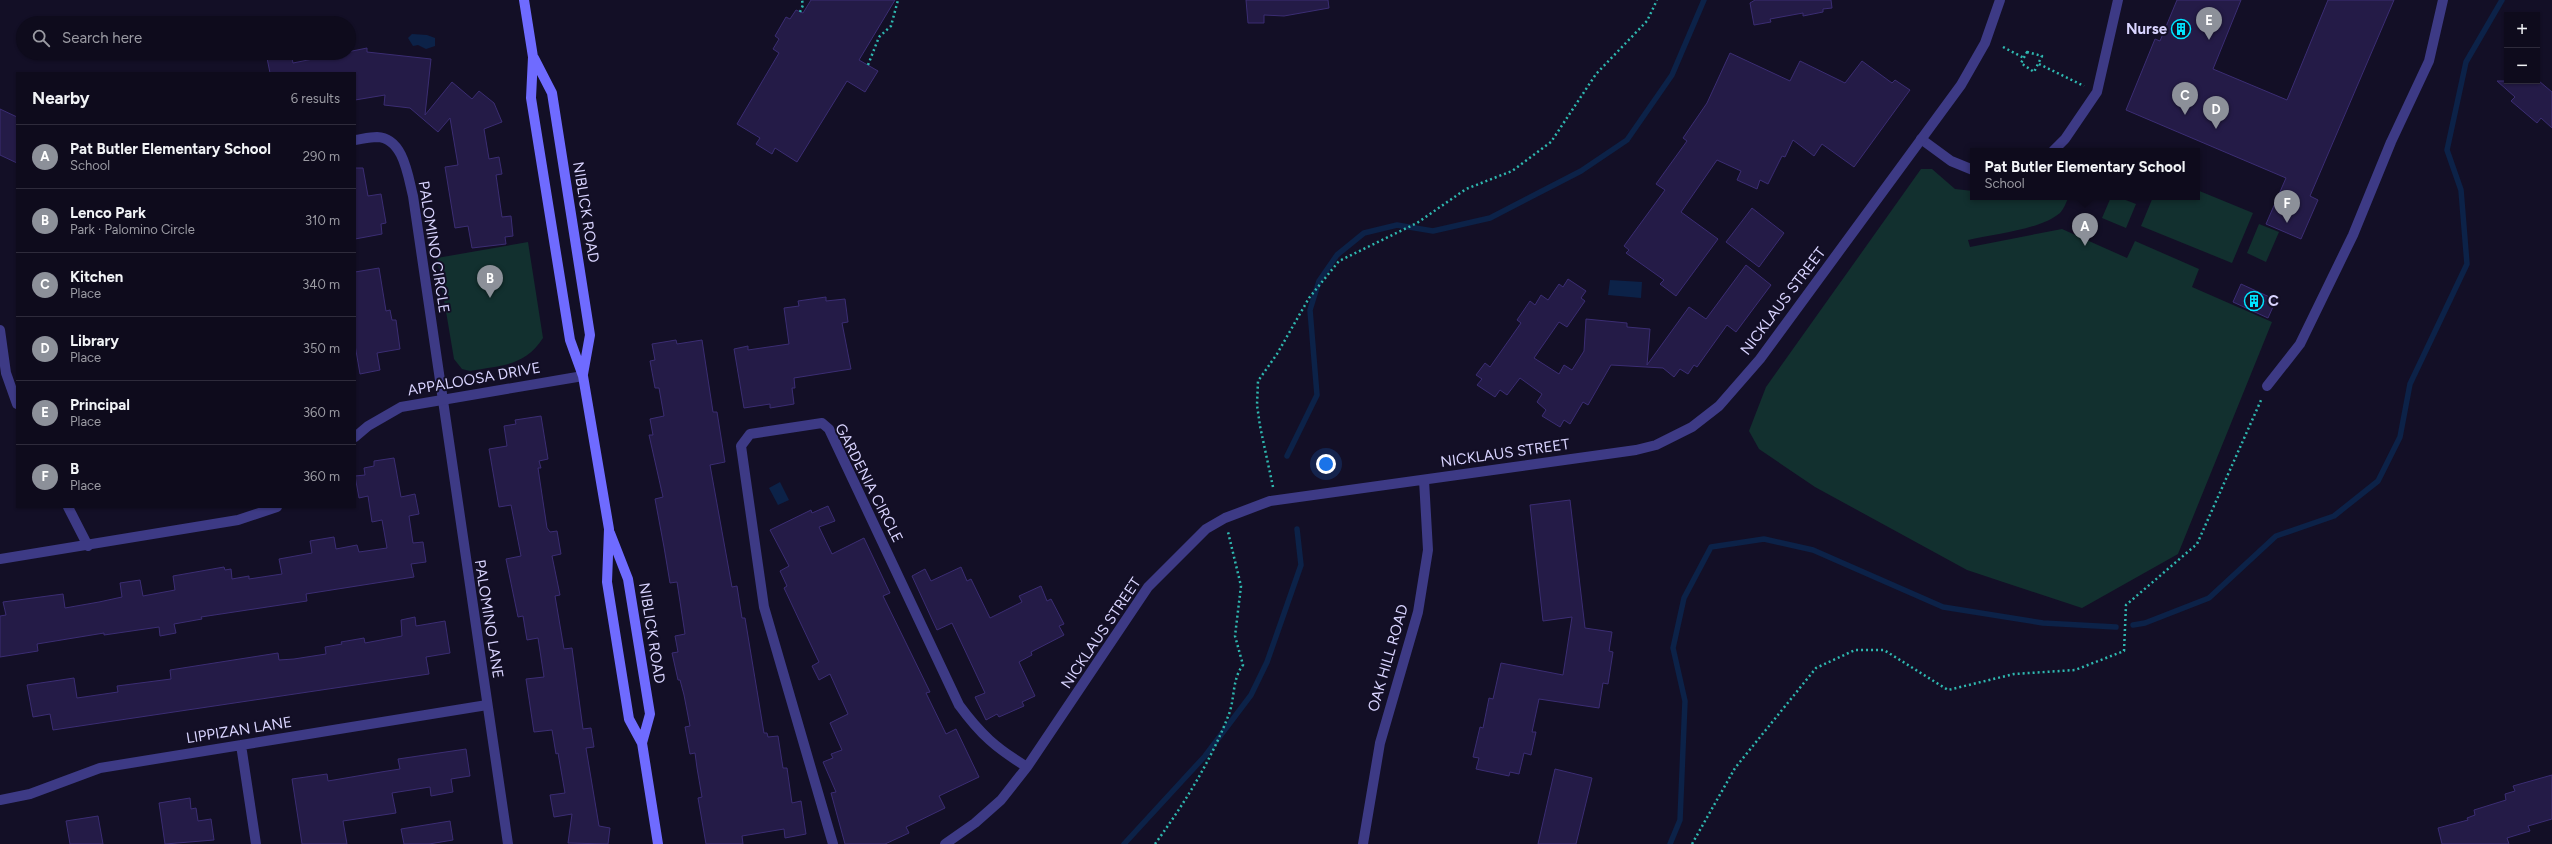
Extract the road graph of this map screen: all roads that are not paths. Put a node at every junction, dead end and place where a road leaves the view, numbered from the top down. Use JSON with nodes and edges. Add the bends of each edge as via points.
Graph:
{"nodes":[{"id":1,"x":524,"y":0,"type":"edge"},
{"id":2,"x":2000,"y":0,"type":"edge"},
{"id":3,"x":2118,"y":0,"type":"edge"},
{"id":4,"x":2443,"y":0,"type":"edge"},
{"id":5,"x":534,"y":58,"type":"junction"},
{"id":6,"x":1921,"y":139,"type":"junction"},
{"id":7,"x":356,"y":140,"type":"edge"},
{"id":8,"x":2057,"y":148,"type":"edge"},
{"id":9,"x":1970,"y":169,"type":"edge"},
{"id":10,"x":0,"y":330,"type":"edge"},
{"id":11,"x":583,"y":376,"type":"junction"},
{"id":12,"x":2267,"y":386,"type":"road end"},
{"id":13,"x":441,"y":398,"type":"junction"},
{"id":14,"x":16,"y":401,"type":"edge"},
{"id":15,"x":356,"y":436,"type":"edge"},
{"id":16,"x":1424,"y":480,"type":"junction"},
{"id":17,"x":69,"y":508,"type":"edge"},
{"id":18,"x":274,"y":508,"type":"edge"},
{"id":19,"x":609,"y":529,"type":"junction"},
{"id":20,"x":88,"y":546,"type":"junction"},
{"id":21,"x":0,"y":559,"type":"edge"},
{"id":22,"x":487,"y":705,"type":"junction"},
{"id":23,"x":642,"y":743,"type":"junction"},
{"id":24,"x":241,"y":745,"type":"junction"},
{"id":25,"x":1027,"y":767,"type":"junction"},
{"id":26,"x":0,"y":800,"type":"edge"},
{"id":27,"x":256,"y":844,"type":"edge"},
{"id":28,"x":508,"y":844,"type":"edge"},
{"id":29,"x":658,"y":844,"type":"edge"},
{"id":30,"x":833,"y":844,"type":"edge"},
{"id":31,"x":945,"y":844,"type":"edge"},
{"id":32,"x":1363,"y":844,"type":"edge"}],
"edges":[{"from":1,"to":5,"type":"main road","name":"NIBLICK ROAD"},
{"from":2,"to":6,"type":"street","name":"NICKLAUS STREET","via":[[1985,43],[1961,84]]},
{"from":3,"to":8,"type":"street","via":[[2097,92]]},
{"from":4,"to":12,"type":"street","via":[[2429,61],[2391,142],[2353,235],[2300,344]]},
{"from":5,"to":11,"type":"main road","name":"NIBLICK ROAD","via":[[531,98],[570,340]]},
{"from":5,"to":11,"type":"main road","name":"NIBLICK ROAD","via":[[552,93],[590,335]]},
{"from":6,"to":9,"type":"street","via":[[1951,161]]},
{"from":6,"to":16,"type":"street","name":"NICKLAUS STREET","via":[[1760,359],[1719,406],[1692,427],[1656,445],[1636,450]]},
{"from":7,"to":13,"type":"street","name":"PALOMINO CIRCLE","via":[[378,137],[391,143],[401,153],[413,196]]},
{"from":10,"to":14,"type":"street","via":[[6,373]]},
{"from":11,"to":13,"type":"street","name":"APPALOOSA DRIVE"},
{"from":11,"to":19,"type":"main road","name":"NIBLICK ROAD"},
{"from":13,"to":15,"type":"street","name":"APPALOOSA DRIVE","via":[[401,406]]},
{"from":13,"to":22,"type":"street","name":"PALOMINO LANE"},
{"from":16,"to":25,"type":"street","name":"NICKLAUS STREET","via":[[1276,500],[1225,518],[1206,529],[1148,587]]},
{"from":16,"to":32,"type":"street","name":"OAK HILL ROAD","via":[[1428,550],[1418,612],[1380,743]]},
{"from":17,"to":20,"type":"street"},
{"from":18,"to":20,"type":"street","via":[[238,520]]},
{"from":19,"to":23,"type":"main road","name":"NIBLICK ROAD","via":[[607,582],[629,719]]},
{"from":19,"to":23,"type":"main road","name":"NIBLICK ROAD","via":[[628,579],[650,714]]},
{"from":20,"to":21,"type":"street"},
{"from":22,"to":24,"type":"street","name":"LIPPIZAN LANE"},
{"from":22,"to":28,"type":"street","name":"PALOMINO LANE"},
{"from":23,"to":29,"type":"main road","name":"NIBLICK ROAD"},
{"from":24,"to":26,"type":"street","name":"LIPPIZAN LANE","via":[[100,768],[30,794]]},
{"from":24,"to":27,"type":"street"},
{"from":25,"to":30,"type":"street","name":"GARDENIA CIRCLE","via":[[994,747],[959,705],[829,429],[822,423],[750,434],[741,446],[764,607]]},
{"from":25,"to":31,"type":"street","name":"NICKLAUS STREET","via":[[1001,800],[975,823]]}]}
